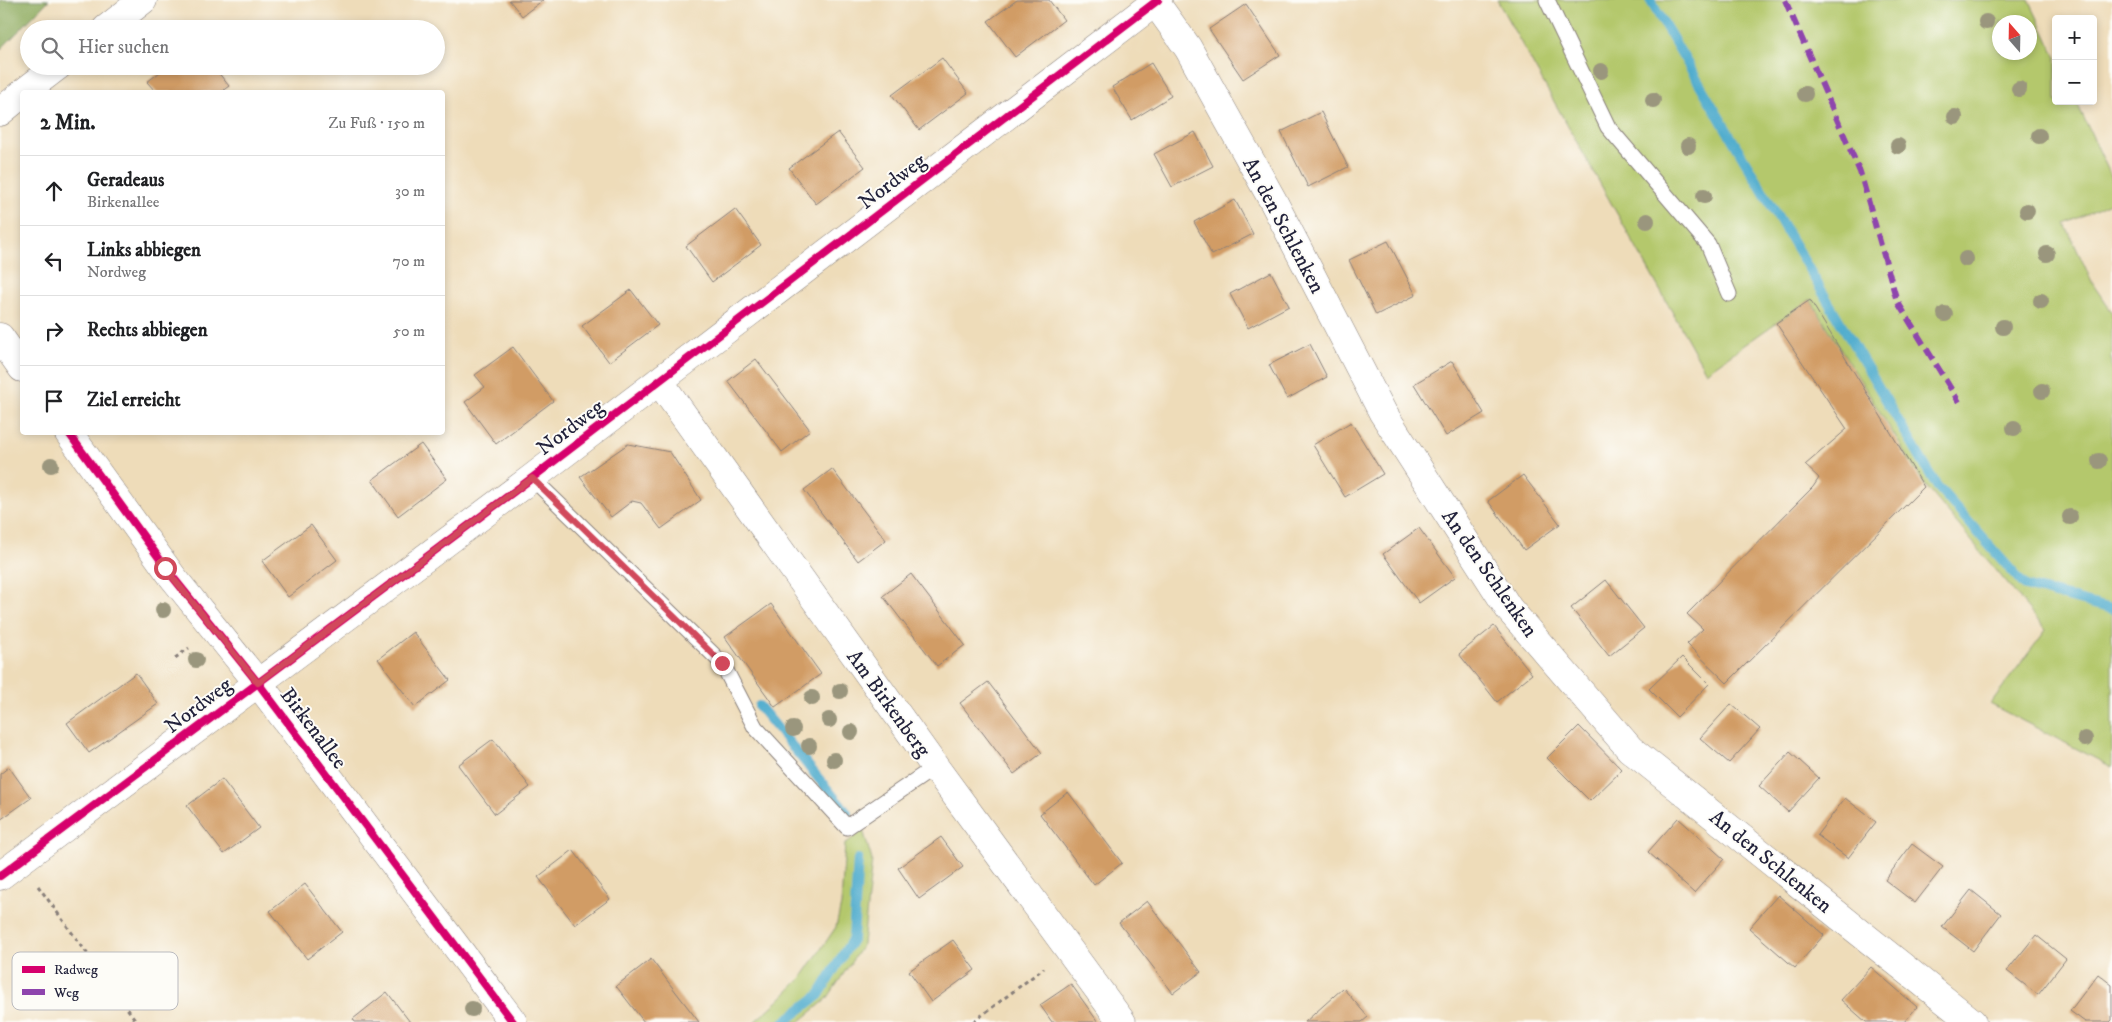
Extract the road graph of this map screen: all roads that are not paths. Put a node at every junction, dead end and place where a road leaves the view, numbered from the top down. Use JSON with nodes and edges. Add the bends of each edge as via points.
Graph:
{"nodes":[{"id":1,"x":143,"y":0,"type":"edge"},
{"id":2,"x":1546,"y":0,"type":"edge"},
{"id":3,"x":1156,"y":1,"type":"edge"},
{"id":4,"x":117,"y":20,"type":"edge"},
{"id":5,"x":47,"y":75,"type":"edge"},
{"id":6,"x":28,"y":90,"type":"edge"},
{"id":7,"x":20,"y":96,"type":"edge"},
{"id":8,"x":0,"y":112,"type":"edge"},
{"id":9,"x":1729,"y":294,"type":"dead end"},
{"id":10,"x":0,"y":337,"type":"edge"},
{"id":11,"x":20,"y":365,"type":"edge"},
{"id":12,"x":659,"y":381,"type":"junction"},
{"id":13,"x":70,"y":435,"type":"edge"},
{"id":14,"x":532,"y":478,"type":"junction"},
{"id":15,"x":258,"y":683,"type":"junction"},
{"id":16,"x":935,"y":767,"type":"junction"},
{"id":17,"x":10,"y":868,"type":"edge"},
{"id":18,"x":513,"y":1022,"type":"edge"},
{"id":19,"x":1122,"y":1022,"type":"edge"},
{"id":20,"x":1972,"y":1022,"type":"edge"}],
"edges":[{"from":1,"to":4,"type":"street"},
{"from":2,"to":9,"type":"lane","via":[[1608,127],[1708,244]]},
{"from":3,"to":12,"type":"street","name":"Nordweg"},
{"from":3,"to":20,"type":"street","name":"An den Schlenken","via":[[1188,48],[1272,200],[1383,413],[1509,609],[1630,749]]},
{"from":5,"to":6,"type":"street"},
{"from":7,"to":8,"type":"street"},
{"from":10,"to":11,"type":"street"},
{"from":12,"to":14,"type":"street","name":"Nordweg"},
{"from":12,"to":16,"type":"street","name":"Am Birkenberg"},
{"from":13,"to":15,"type":"street","name":"Birkenallee","via":[[172,576]]},
{"from":14,"to":15,"type":"street","name":"Nordweg"},
{"from":14,"to":16,"type":"lane","via":[[722,663],[755,727],[847,827]]},
{"from":15,"to":17,"type":"street","name":"Nordweg"},
{"from":15,"to":18,"type":"street","name":"Birkenallee"},
{"from":16,"to":19,"type":"street","name":"Am Birkenberg"}]}
